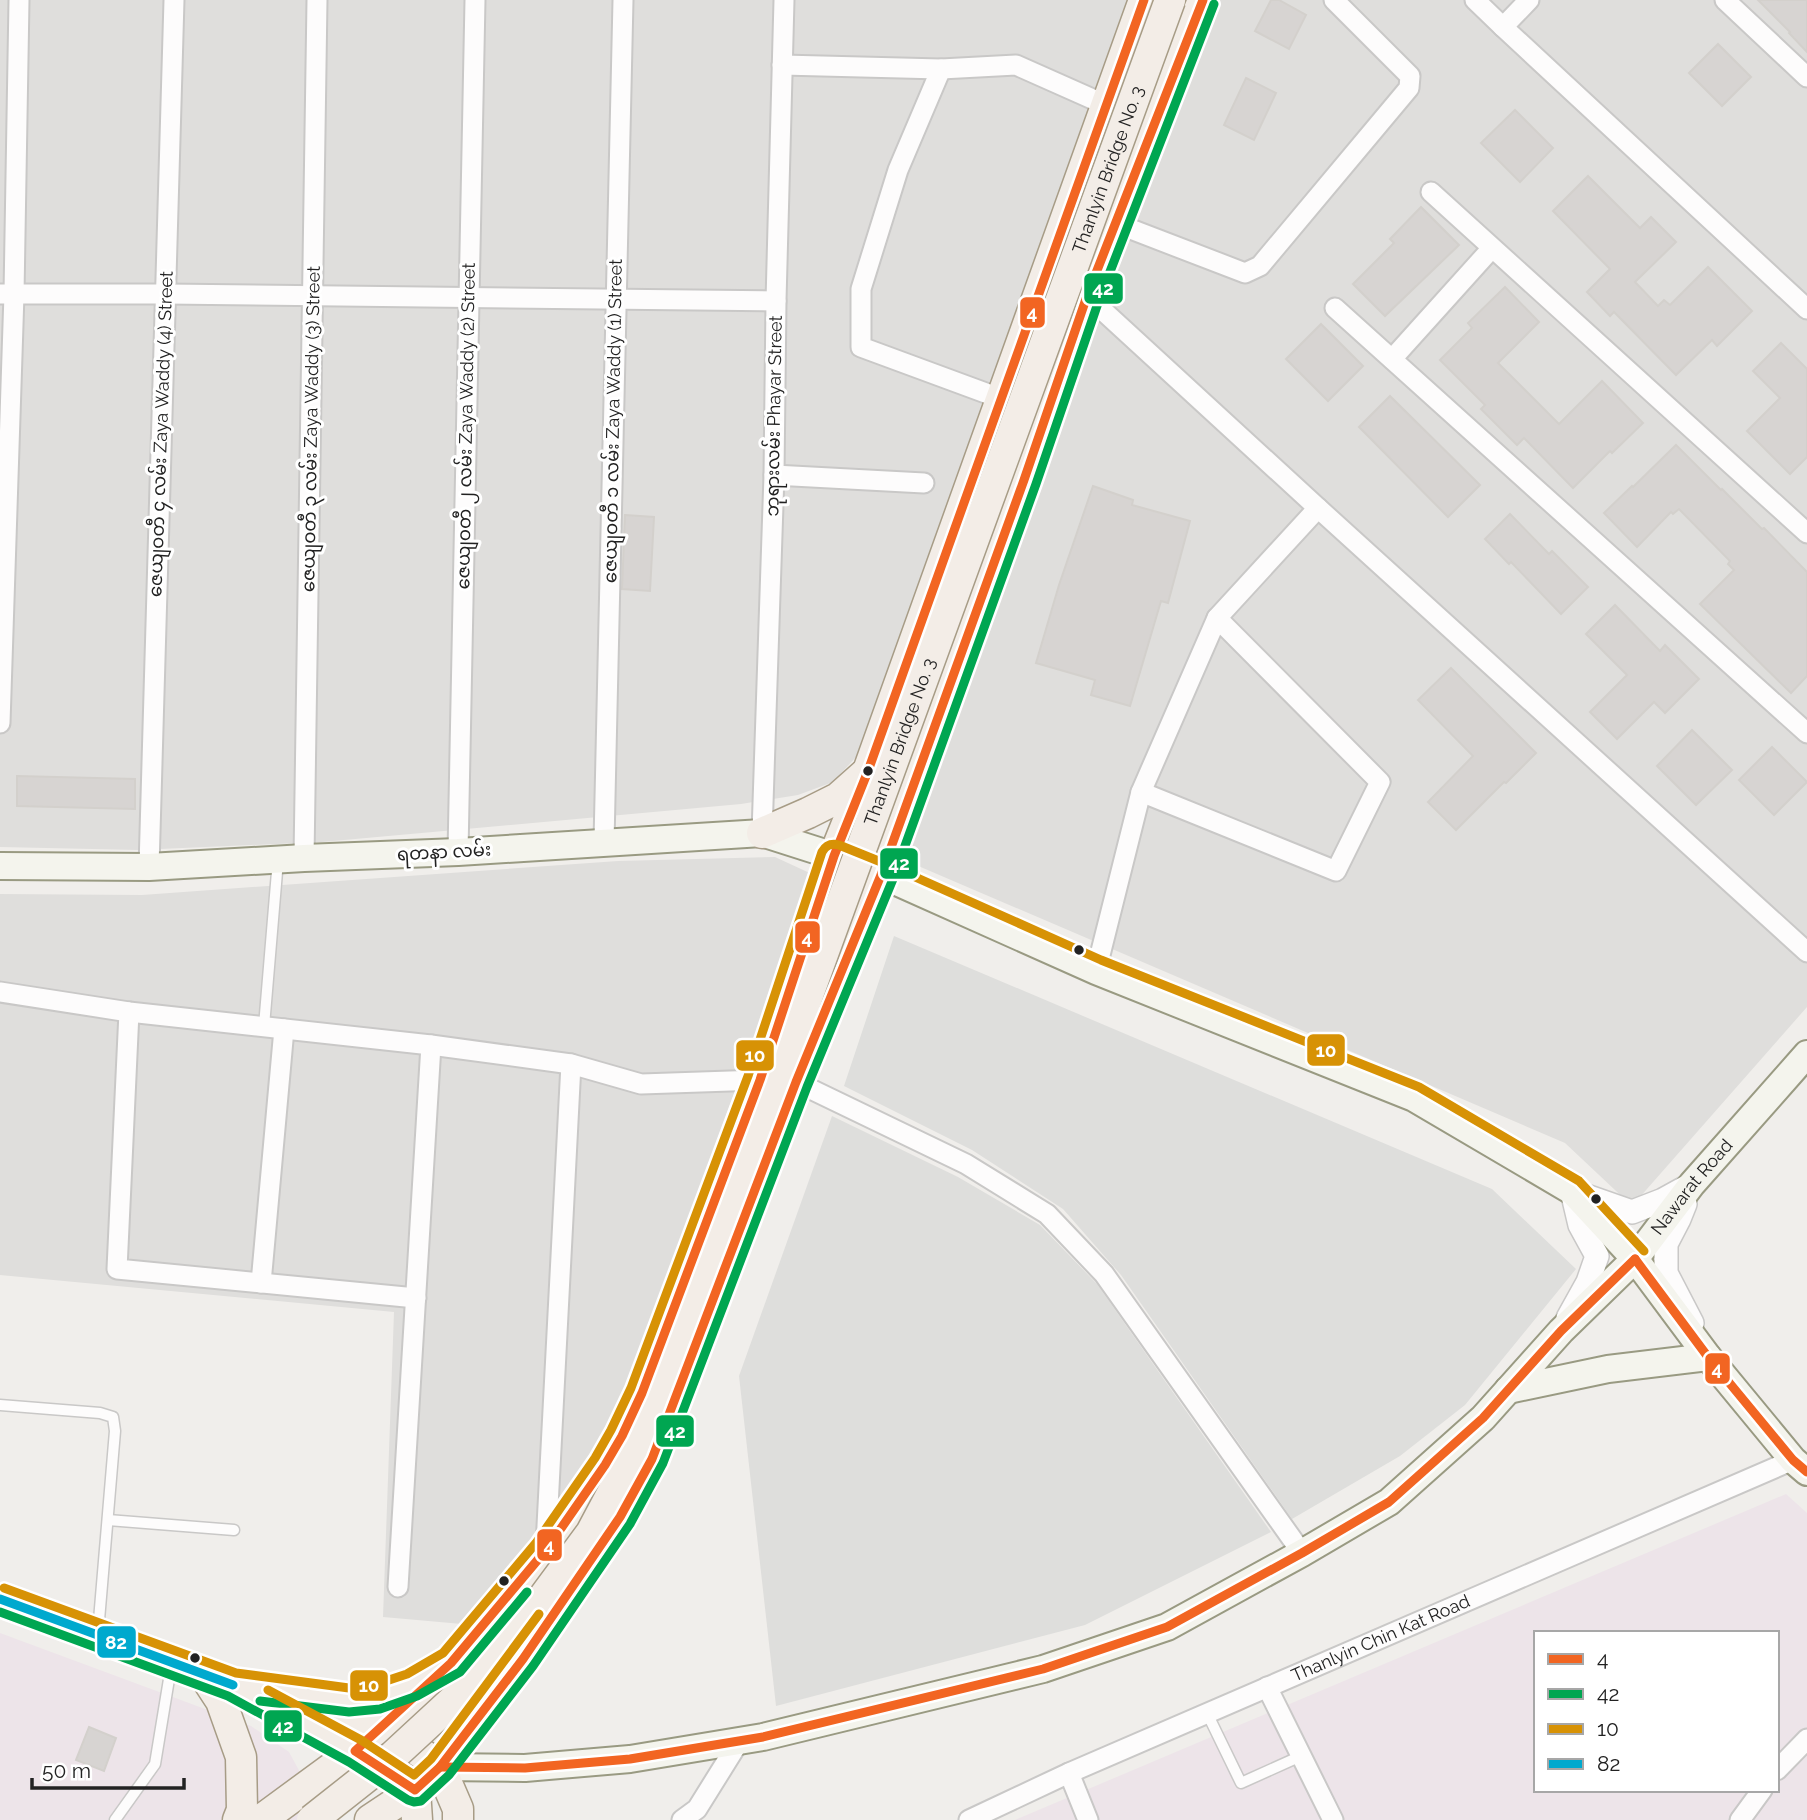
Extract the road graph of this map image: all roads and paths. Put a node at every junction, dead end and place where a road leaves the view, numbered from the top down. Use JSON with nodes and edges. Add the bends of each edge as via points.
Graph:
{"nodes":[{"id":1,"x":19,"y":0,"type":"edge"},
{"id":2,"x":174,"y":0,"type":"edge"},
{"id":3,"x":317,"y":0,"type":"edge"},
{"id":4,"x":475,"y":0,"type":"edge"},
{"id":5,"x":623,"y":0,"type":"edge"},
{"id":6,"x":784,"y":0,"type":"edge"},
{"id":7,"x":1334,"y":0,"type":"edge"},
{"id":8,"x":1475,"y":0,"type":"edge"},
{"id":9,"x":1529,"y":0,"type":"edge"},
{"id":10,"x":1725,"y":0,"type":"edge"},
{"id":11,"x":1152,"y":1,"type":"edge"},
{"id":12,"x":1199,"y":11,"type":"edge"},
{"id":13,"x":1503,"y":27,"type":"junction"},
{"id":14,"x":782,"y":65,"type":"junction"},
{"id":15,"x":940,"y":69,"type":"junction"},
{"id":16,"x":1807,"y":77,"type":"edge"},
{"id":17,"x":1106,"y":105,"type":"junction"},
{"id":18,"x":1431,"y":192,"type":"dead end"},
{"id":19,"x":1115,"y":223,"type":"junction"},
{"id":20,"x":1492,"y":248,"type":"junction"},
{"id":21,"x":7,"y":294,"type":"edge"},
{"id":22,"x":164,"y":294,"type":"junction"},
{"id":23,"x":313,"y":296,"type":"junction"},
{"id":24,"x":1087,"y":296,"type":"junction"},
{"id":25,"x":468,"y":297,"type":"junction"},
{"id":26,"x":616,"y":298,"type":"junction"},
{"id":27,"x":776,"y":301,"type":"junction"},
{"id":28,"x":1335,"y":308,"type":"dead end"},
{"id":29,"x":1807,"y":309,"type":"edge"},
{"id":30,"x":1392,"y":359,"type":"junction"},
{"id":31,"x":1002,"y":399,"type":"junction"},
{"id":32,"x":978,"y":464,"type":"junction"},
{"id":33,"x":774,"y":475,"type":"junction"},
{"id":34,"x":1024,"y":480,"type":"junction"},
{"id":35,"x":924,"y":483,"type":"dead end"},
{"id":36,"x":1318,"y":508,"type":"junction"},
{"id":37,"x":1807,"y":533,"type":"edge"},
{"id":38,"x":1217,"y":618,"type":"junction"},
{"id":39,"x":0,"y":723,"type":"edge"},
{"id":40,"x":1807,"y":733,"type":"edge"},
{"id":41,"x":868,"y":771,"type":"junction"},
{"id":42,"x":1141,"y":792,"type":"junction"},
{"id":43,"x":762,"y":833,"type":"junction"},
{"id":44,"x":604,"y":842,"type":"junction"},
{"id":45,"x":458,"y":852,"type":"junction"},
{"id":46,"x":834,"y":856,"type":"junction"},
{"id":47,"x":291,"y":859,"type":"junction"},
{"id":48,"x":0,"y":866,"type":"edge"},
{"id":49,"x":149,"y":867,"type":"junction"},
{"id":50,"x":881,"y":874,"type":"junction"},
{"id":51,"x":1807,"y":952,"type":"edge"},
{"id":52,"x":1096,"y":971,"type":"junction"},
{"id":53,"x":0,"y":992,"type":"edge"},
{"id":54,"x":129,"y":1012,"type":"junction"},
{"id":55,"x":264,"y":1027,"type":"junction"},
{"id":56,"x":284,"y":1029,"type":"junction"},
{"id":57,"x":431,"y":1045,"type":"junction"},
{"id":58,"x":1807,"y":1054,"type":"edge"},
{"id":59,"x":571,"y":1064,"type":"junction"},
{"id":60,"x":760,"y":1080,"type":"junction"},
{"id":61,"x":796,"y":1082,"type":"junction"},
{"id":62,"x":1692,"y":1184,"type":"junction"},
{"id":63,"x":1572,"y":1191,"type":"junction"},
{"id":64,"x":1635,"y":1259,"type":"junction"},
{"id":65,"x":261,"y":1283,"type":"junction"},
{"id":66,"x":416,"y":1298,"type":"junction"},
{"id":67,"x":1561,"y":1331,"type":"junction"},
{"id":68,"x":1709,"y":1357,"type":"junction"},
{"id":69,"x":1508,"y":1390,"type":"junction"},
{"id":70,"x":0,"y":1405,"type":"edge"},
{"id":71,"x":1800,"y":1466,"type":"edge"},
{"id":72,"x":108,"y":1520,"type":"junction"},
{"id":73,"x":234,"y":1530,"type":"dead end"},
{"id":74,"x":546,"y":1550,"type":"junction"},
{"id":75,"x":1302,"y":1553,"type":"junction"},
{"id":76,"x":398,"y":1587,"type":"dead end"},
{"id":77,"x":0,"y":1599,"type":"edge"},
{"id":78,"x":98,"y":1636,"type":"junction"},
{"id":79,"x":171,"y":1663,"type":"junction"},
{"id":80,"x":451,"y":1664,"type":"junction"},
{"id":81,"x":204,"y":1675,"type":"junction"},
{"id":82,"x":233,"y":1685,"type":"junction"},
{"id":83,"x":1267,"y":1687,"type":"junction"},
{"id":84,"x":1207,"y":1713,"type":"junction"},
{"id":85,"x":383,"y":1725,"type":"junction"},
{"id":86,"x":1807,"y":1739,"type":"edge"},
{"id":87,"x":740,"y":1740,"type":"junction"},
{"id":88,"x":355,"y":1751,"type":"junction"},
{"id":89,"x":1301,"y":1756,"type":"junction"},
{"id":90,"x":440,"y":1767,"type":"junction"},
{"id":91,"x":1779,"y":1768,"type":"edge"},
{"id":92,"x":1069,"y":1773,"type":"junction"},
{"id":93,"x":415,"y":1790,"type":"junction"},
{"id":94,"x":1761,"y":1792,"type":"edge"},
{"id":95,"x":115,"y":1820,"type":"edge"},
{"id":96,"x":238,"y":1820,"type":"edge"},
{"id":97,"x":261,"y":1820,"type":"edge"},
{"id":98,"x":312,"y":1820,"type":"edge"},
{"id":99,"x":370,"y":1820,"type":"edge"},
{"id":100,"x":417,"y":1820,"type":"edge"},
{"id":101,"x":458,"y":1820,"type":"edge"},
{"id":102,"x":682,"y":1820,"type":"edge"},
{"id":103,"x":970,"y":1820,"type":"edge"},
{"id":104,"x":1088,"y":1820,"type":"edge"},
{"id":105,"x":1333,"y":1820,"type":"edge"},
{"id":106,"x":1740,"y":1820,"type":"edge"}],
"edges":[{"from":1,"to":21,"type":"street"},
{"from":2,"to":22,"type":"street","name":"ဇေယျဝတီ ၄ လမ်း Zaya Waddy (4) Street"},
{"from":3,"to":23,"type":"street","name":"ဇေယျဝတီ ၃ လမ်း Zaya Waddy (3) Street"},
{"from":4,"to":25,"type":"street","name":"ဇေယျဝတီ ၂ လမ်း Zaya Waddy (2) Street"},
{"from":5,"to":26,"type":"street","name":"ဇေယျဝတီ ၁ လမ်း Zaya Waddy (1) Street"},
{"from":6,"to":14,"type":"street","name":"ဘုရားလမ်း Phayar Street"},
{"from":7,"to":19,"type":"street","via":[[1410,76],[1409,88],[1260,266],[1245,273]]},
{"from":8,"to":13,"type":"street"},
{"from":9,"to":13,"type":"street"},
{"from":10,"to":16,"type":"street"},
{"from":11,"to":12,"type":"lane"},
{"from":11,"to":17,"type":"main road"},
{"from":11,"to":98,"type":"main road","name":"Thanlyin Bridge No. 3","bridge":true,"via":[[674,1364],[642,1437],[591,1533],[497,1660],[393,1756]]},
{"from":12,"to":19,"type":"main road"},
{"from":13,"to":29,"type":"street"},
{"from":14,"to":15,"type":"street"},
{"from":14,"to":27,"type":"street","name":"ဘုရားလမ်း Phayar Street"},
{"from":15,"to":17,"type":"street","via":[[1017,65]]},
{"from":15,"to":31,"type":"street","via":[[898,170],[861,289],[861,347]]},
{"from":17,"to":31,"type":"main road"},
{"from":18,"to":20,"type":"street"},
{"from":19,"to":24,"type":"main road"},
{"from":20,"to":30,"type":"street"},
{"from":20,"to":37,"type":"street"},
{"from":21,"to":22,"type":"street"},
{"from":21,"to":39,"type":"street"},
{"from":22,"to":23,"type":"street"},
{"from":22,"to":49,"type":"street","name":"ဇေယျဝတီ ၄ လမ်း Zaya Waddy (4) Street"},
{"from":23,"to":25,"type":"street"},
{"from":23,"to":47,"type":"street","name":"ဇေယျဝတီ ၃ လမ်း Zaya Waddy (3) Street"},
{"from":24,"to":34,"type":"main road"},
{"from":24,"to":36,"type":"street"},
{"from":25,"to":26,"type":"street"},
{"from":25,"to":45,"type":"street","name":"ဇေယျဝတီ ၂ လမ်း Zaya Waddy (2) Street"},
{"from":26,"to":27,"type":"street"},
{"from":26,"to":44,"type":"street","name":"ဇေယျဝတီ ၁ လမ်း Zaya Waddy (1) Street"},
{"from":27,"to":33,"type":"street","name":"ဘုရားလမ်း Phayar Street"},
{"from":28,"to":30,"type":"street"},
{"from":30,"to":40,"type":"street"},
{"from":31,"to":32,"type":"main road"},
{"from":32,"to":34,"type":"main road"},
{"from":32,"to":41,"type":"main road"},
{"from":33,"to":35,"type":"street"},
{"from":33,"to":43,"type":"street","name":"ဘုရားလမ်း Phayar Street"},
{"from":34,"to":50,"type":"main road"},
{"from":36,"to":38,"type":"street"},
{"from":36,"to":51,"type":"street"},
{"from":38,"to":42,"type":"street"},
{"from":38,"to":42,"type":"street","via":[[1380,782],[1336,871]]},
{"from":41,"to":43,"type":"main road","via":[[838,798]]},
{"from":41,"to":46,"type":"main road"},
{"from":42,"to":52,"type":"street"},
{"from":43,"to":44,"type":"main road","name":"ရတနာ လမ်း"},
{"from":43,"to":46,"type":"main road","name":"ရတနာ လမ်း"},
{"from":44,"to":45,"type":"main road","name":"ရတနာ လမ်း"},
{"from":45,"to":47,"type":"main road","name":"ရတနာ လမ်း"},
{"from":46,"to":50,"type":"main road","name":"ရတနာ လမ်း"},
{"from":46,"to":60,"type":"main road"},
{"from":47,"to":49,"type":"main road","name":"ရတနာ လမ်း"},
{"from":47,"to":55,"type":"lane"},
{"from":48,"to":49,"type":"main road","name":"ရတနာ လမ်း"},
{"from":50,"to":52,"type":"main road","name":"ရတနာ လမ်း"},
{"from":50,"to":61,"type":"main road"},
{"from":52,"to":63,"type":"main road","name":"ရတနာ လမ်း","via":[[1414,1098]]},
{"from":53,"to":54,"type":"street"},
{"from":54,"to":55,"type":"street"},
{"from":54,"to":65,"type":"street","via":[[117,1269]]},
{"from":55,"to":56,"type":"street"},
{"from":56,"to":57,"type":"street"},
{"from":56,"to":65,"type":"street"},
{"from":57,"to":59,"type":"street"},
{"from":57,"to":66,"type":"street"},
{"from":58,"to":62,"type":"main road","name":"Nawarat Road"},
{"from":59,"to":60,"type":"street","via":[[641,1084]]},
{"from":59,"to":74,"type":"street"},
{"from":60,"to":61,"type":"street"},
{"from":60,"to":74,"type":"main road","via":[[642,1393],[606,1465]]},
{"from":61,"to":75,"type":"street","via":[[966,1164],[1047,1214],[1104,1274]]},
{"from":61,"to":90,"type":"main road","via":[[652,1459],[575,1585]]},
{"from":62,"to":63,"type":"street","via":[[1632,1212]]},
{"from":62,"to":64,"type":"main road","name":"Nawarat Road"},
{"from":62,"to":68,"type":"street","via":[[1666,1244],[1666,1273]]},
{"from":63,"to":64,"type":"main road","name":"ရတနာ လမ်း"},
{"from":63,"to":67,"type":"street","via":[[1580,1225],[1598,1256]]},
{"from":64,"to":67,"type":"main road","name":"Nawarat Road"},
{"from":64,"to":68,"type":"main road","name":"ရတနာ လမ်း"},
{"from":65,"to":66,"type":"street"},
{"from":66,"to":76,"type":"street"},
{"from":67,"to":69,"type":"main road","name":"Nawarat Road"},
{"from":68,"to":69,"type":"main road","via":[[1608,1369]]},
{"from":68,"to":71,"type":"main road","name":"ရတနာ လမ်း"},
{"from":69,"to":75,"type":"main road","name":"Nawarat Road","via":[[1389,1502]]},
{"from":70,"to":72,"type":"lane","via":[[113,1418]]},
{"from":71,"to":83,"type":"street","name":"Thanlyin Chin Kat Road"},
{"from":72,"to":73,"type":"lane"},
{"from":72,"to":78,"type":"lane"},
{"from":74,"to":80,"type":"main road"},
{"from":75,"to":87,"type":"main road","name":"Nawarat Road","via":[[1167,1627],[1043,1669]]},
{"from":77,"to":78,"type":"main road"},
{"from":78,"to":79,"type":"main road"},
{"from":79,"to":81,"type":"main road"},
{"from":79,"to":95,"type":"lane","via":[[155,1764]]},
{"from":80,"to":82,"type":"main road","via":[[412,1685],[377,1697],[349,1700]]},
{"from":80,"to":85,"type":"main road"},
{"from":81,"to":82,"type":"main road"},
{"from":81,"to":96,"type":"main road","via":[[221,1701],[242,1757]]},
{"from":82,"to":85,"type":"main road"},
{"from":82,"to":88,"type":"main road"},
{"from":83,"to":84,"type":"street","name":"Thanlyin Chin Kat Road"},
{"from":83,"to":89,"type":"street"},
{"from":84,"to":89,"type":"lane","via":[[1241,1783]]},
{"from":84,"to":92,"type":"street","name":"Thanlyin Chin Kat Road"},
{"from":85,"to":88,"type":"main road"},
{"from":85,"to":90,"type":"main road"},
{"from":86,"to":91,"type":"street"},
{"from":87,"to":90,"type":"main road","name":"Nawarat Road","via":[[631,1759],[525,1768]]},
{"from":87,"to":102,"type":"street","via":[[697,1809]]},
{"from":88,"to":93,"type":"main road"},
{"from":88,"to":97,"type":"main road"},
{"from":89,"to":105,"type":"street"},
{"from":90,"to":93,"type":"main road"},
{"from":90,"to":101,"type":"main road","via":[[458,1809]]},
{"from":92,"to":103,"type":"street","name":"Thanlyin Chin Kat Road"},
{"from":92,"to":104,"type":"street"},
{"from":93,"to":99,"type":"main road"},
{"from":93,"to":100,"type":"main road"},
{"from":94,"to":106,"type":"street"}]}
